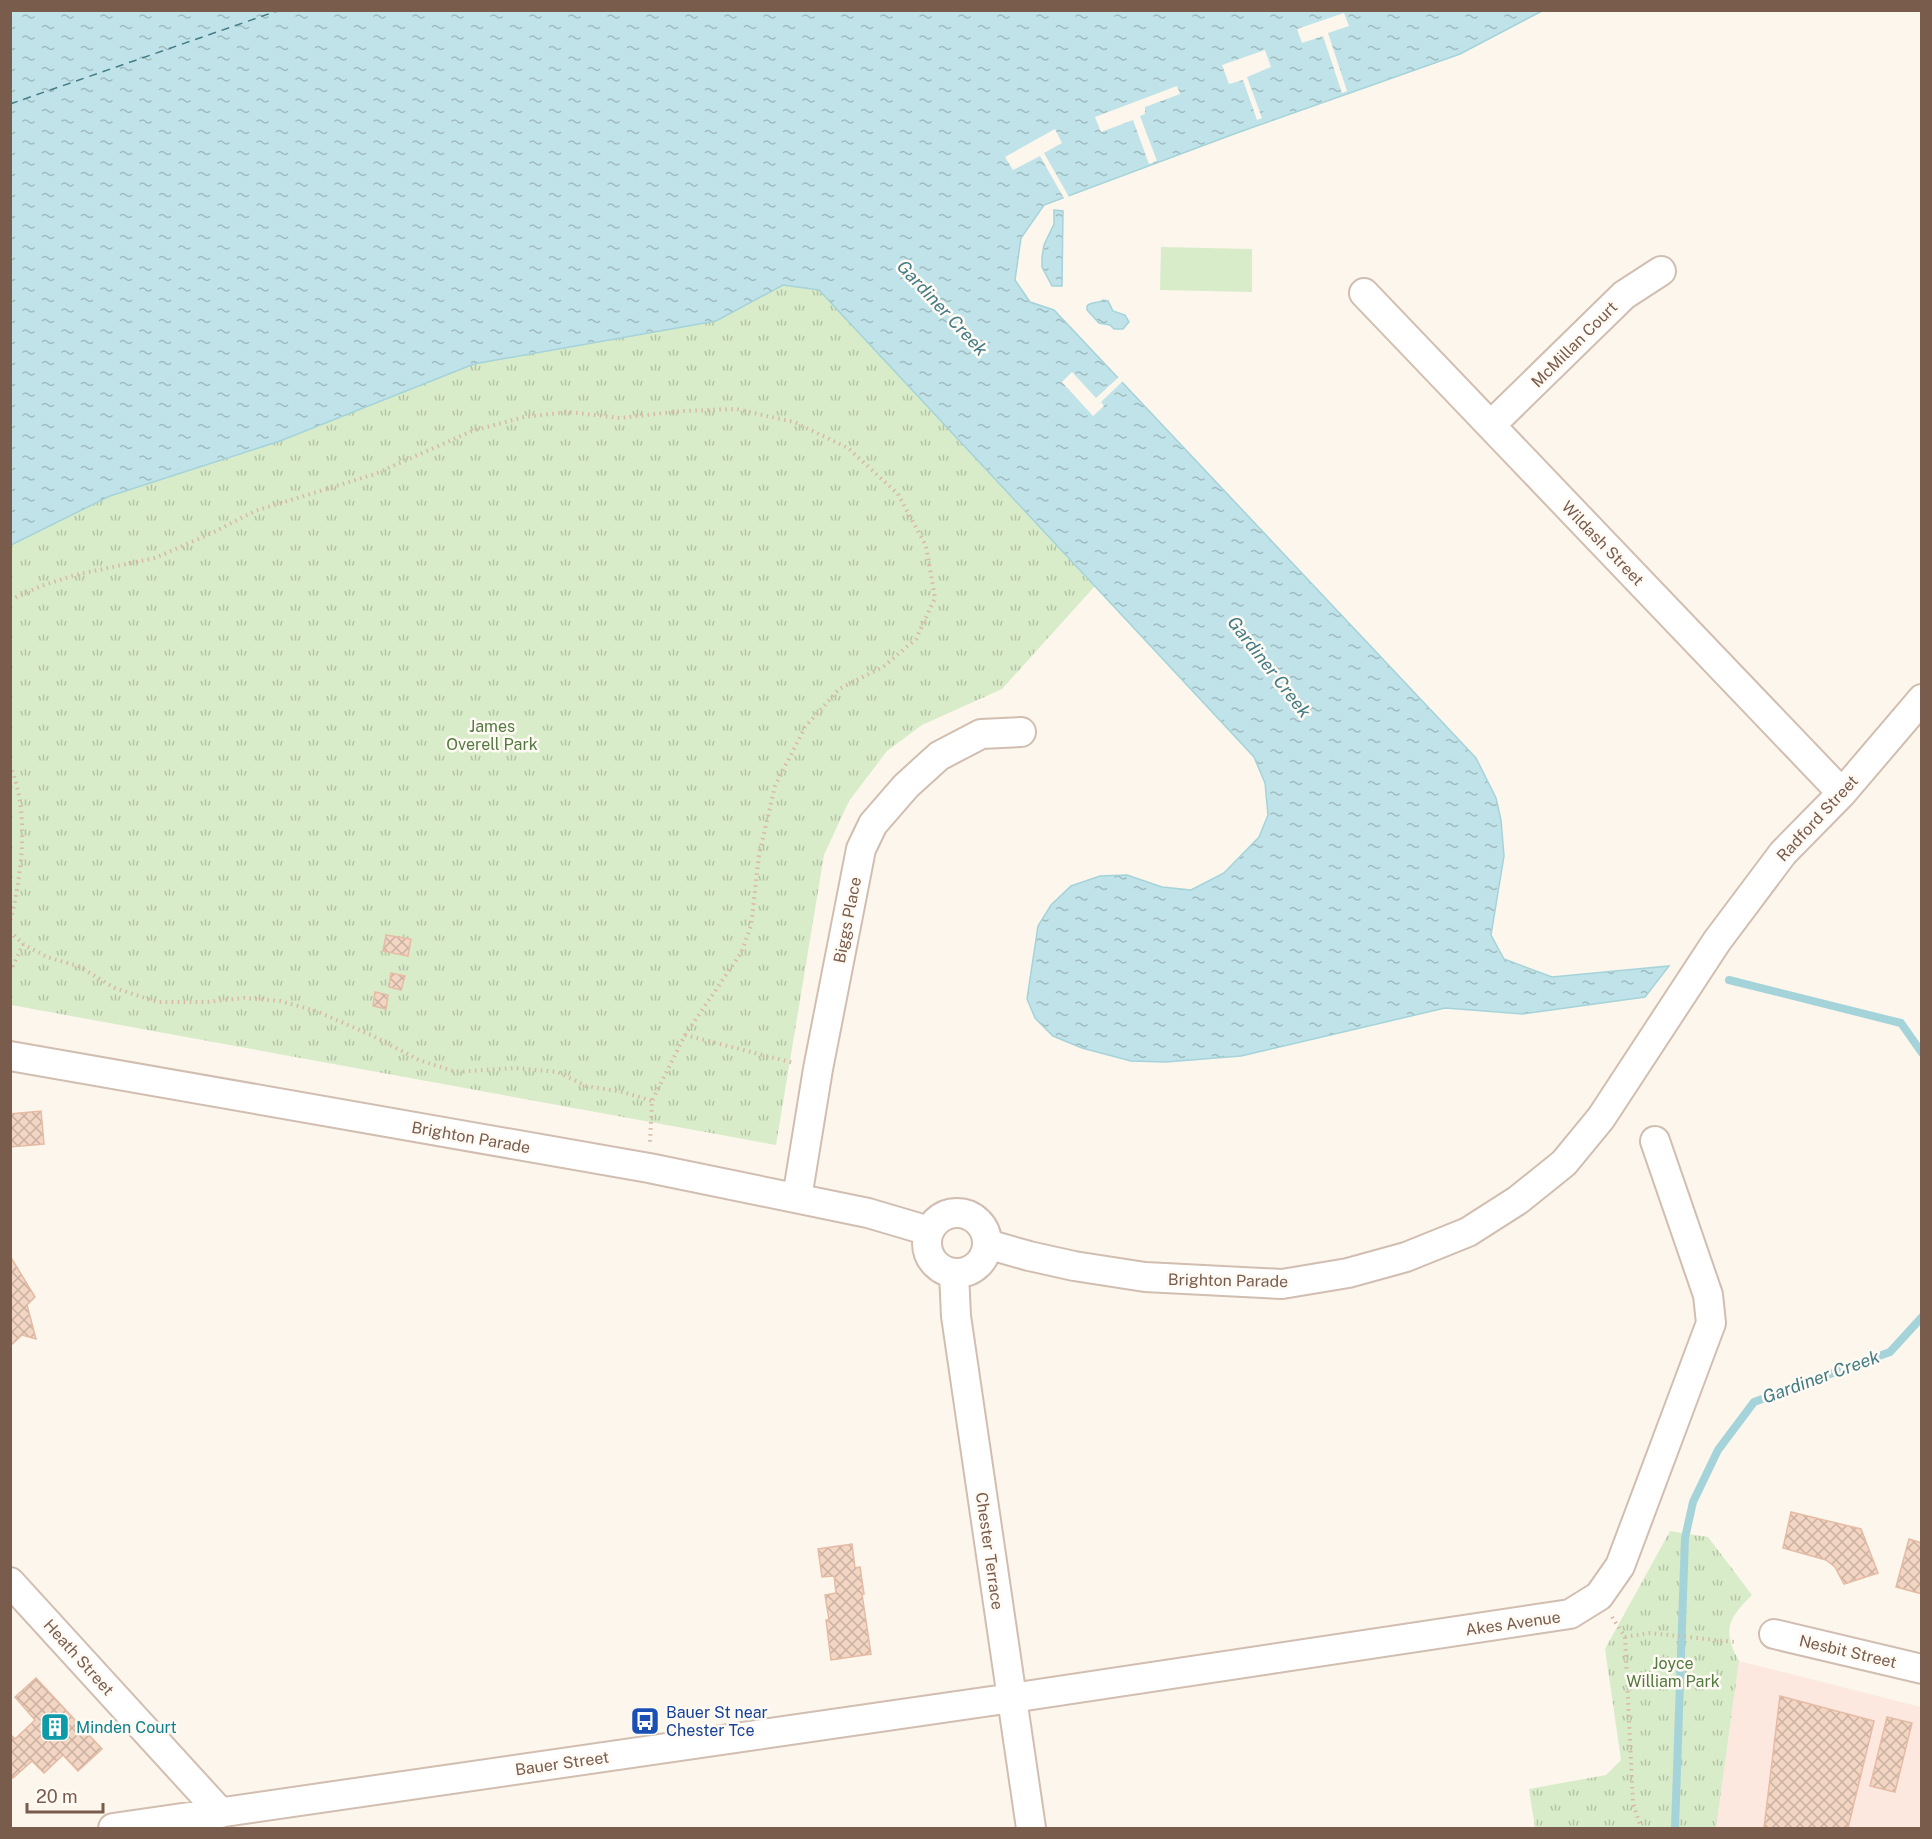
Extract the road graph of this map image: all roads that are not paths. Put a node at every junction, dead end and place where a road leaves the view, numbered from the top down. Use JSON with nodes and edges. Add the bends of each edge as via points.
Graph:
{"nodes":[{"id":1,"x":1661,"y":271,"type":"dead end"},
{"id":2,"x":1364,"y":293,"type":"dead end"},
{"id":3,"x":1491,"y":425,"type":"junction"},
{"id":4,"x":1922,"y":699,"type":"edge"},
{"id":5,"x":1021,"y":732,"type":"dead end"},
{"id":6,"x":1842,"y":793,"type":"junction"},
{"id":7,"x":1679,"y":998,"type":"joint"},
{"id":8,"x":10,"y":1056,"type":"edge"},
{"id":9,"x":1655,"y":1141,"type":"dead end"},
{"id":10,"x":797,"y":1198,"type":"junction"},
{"id":11,"x":929,"y":1231,"type":"junction"},
{"id":12,"x":987,"y":1244,"type":"junction"},
{"id":13,"x":954,"y":1273,"type":"junction"},
{"id":14,"x":10,"y":1582,"type":"edge"},
{"id":15,"x":1774,"y":1634,"type":"dead end"},
{"id":16,"x":1922,"y":1669,"type":"edge"},
{"id":17,"x":1012,"y":1698,"type":"junction"},
{"id":18,"x":221,"y":1813,"type":"junction"},
{"id":19,"x":112,"y":1828,"type":"edge"},
{"id":20,"x":1031,"y":1828,"type":"edge"}],
"edges":[{"from":1,"to":3,"type":"street","name":"McMillan Court","via":[[1624,295]]},
{"from":2,"to":3,"type":"street","name":"Wildash Street"},
{"from":3,"to":6,"type":"street","name":"Wildash Street"},
{"from":4,"to":6,"type":"street","name":"Radford Street"},
{"from":5,"to":10,"type":"street","name":"Biggs Place","via":[[981,734],[939,756],[873,824],[861,849]]},
{"from":6,"to":7,"type":"street","name":"Radford Street","via":[[1783,853]]},
{"from":7,"to":12,"type":"street","name":"Brighton Parade","via":[[1601,1118],[1564,1163],[1518,1200],[1468,1232],[1406,1257],[1282,1284],[1145,1277],[1074,1266]]},
{"from":8,"to":10,"type":"street","name":"Brighton Parade","via":[[649,1168]]},
{"from":9,"to":17,"type":"street","name":"Akes Avenue","via":[[1708,1294],[1711,1323],[1620,1566],[1599,1596],[1570,1614]]},
{"from":10,"to":11,"type":"street","name":"Brighton Parade"},
{"from":11,"to":12,"type":"street","via":[[944,1216],[964,1214],[981,1225]]},
{"from":11,"to":13,"type":"street","via":[[927,1246],[932,1261],[944,1271]]},
{"from":12,"to":13,"type":"street","via":[[977,1266]]},
{"from":13,"to":17,"type":"street","name":"Chester Terrace","via":[[956,1316]]},
{"from":14,"to":18,"type":"street","name":"Heath Street"},
{"from":15,"to":16,"type":"street","name":"Nesbit Street"},
{"from":17,"to":18,"type":"street","name":"Bauer Street"},
{"from":17,"to":20,"type":"street","name":"Chester Terrace"},
{"from":18,"to":19,"type":"street","name":"Bauer Street"}]}
